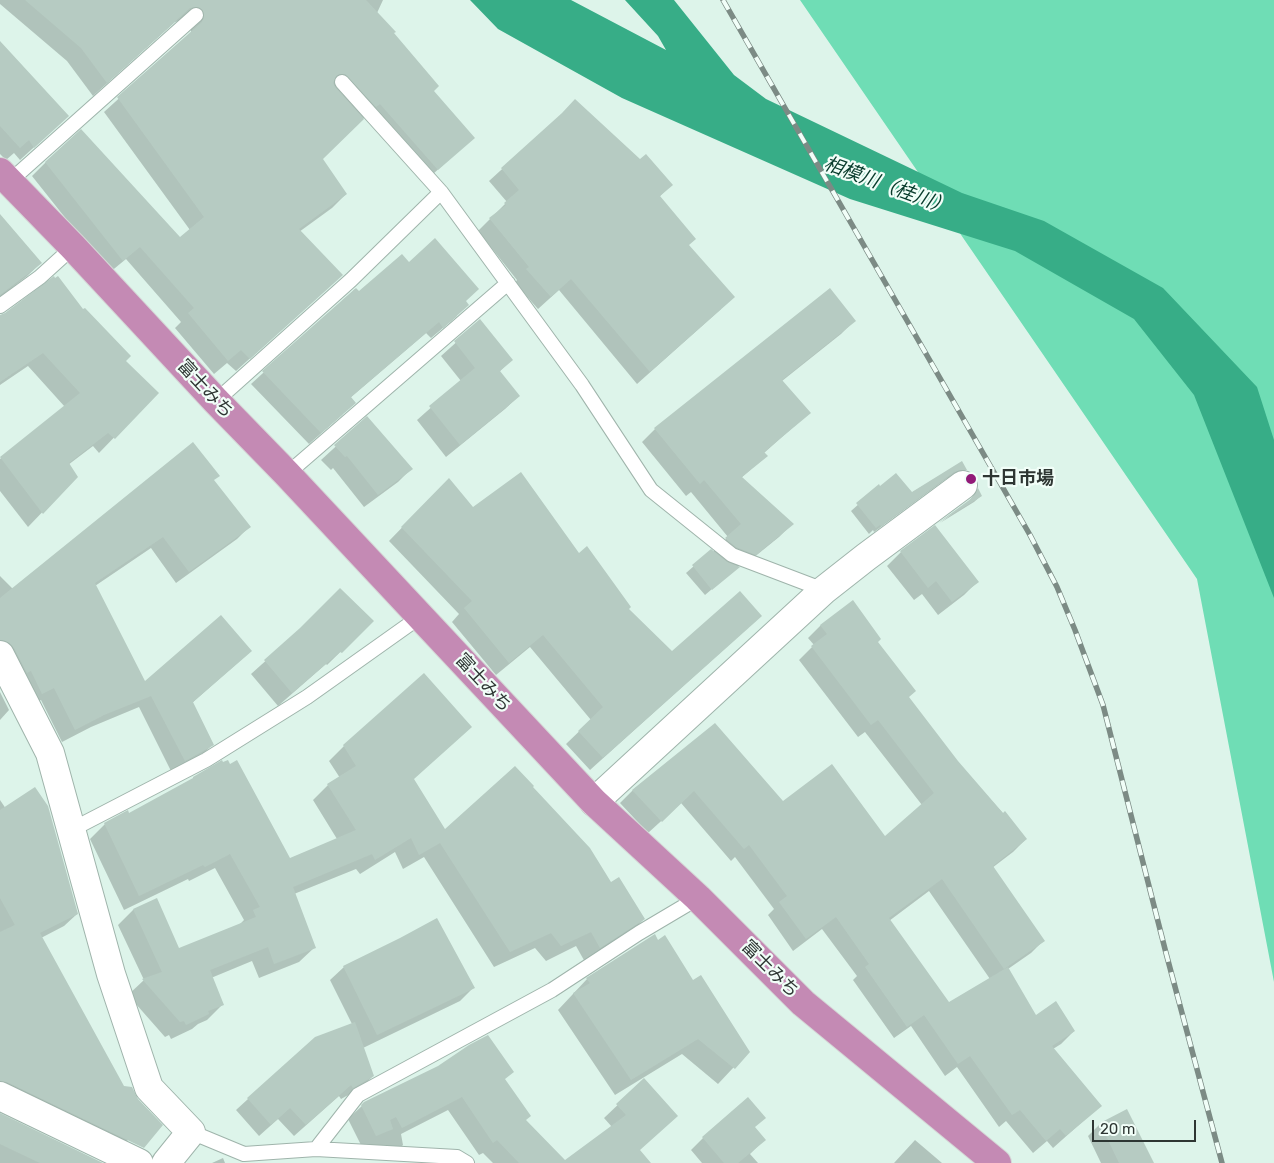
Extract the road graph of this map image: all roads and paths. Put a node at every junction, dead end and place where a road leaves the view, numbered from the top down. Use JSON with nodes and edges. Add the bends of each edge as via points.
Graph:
{"nodes":[{"id":1,"x":196,"y":16,"type":"dead end"},
{"id":2,"x":342,"y":82,"type":"dead end"},
{"id":3,"x":4,"y":177,"type":"edge"},
{"id":4,"x":441,"y":192,"type":"junction"},
{"id":5,"x":72,"y":247,"type":"junction"},
{"id":6,"x":508,"y":283,"type":"junction"},
{"id":7,"x":0,"y":306,"type":"edge"},
{"id":8,"x":216,"y":401,"type":"junction"},
{"id":9,"x":287,"y":474,"type":"junction"},
{"id":10,"x":962,"y":485,"type":"dead end"},
{"id":11,"x":824,"y":590,"type":"junction"},
{"id":12,"x":421,"y":616,"type":"junction"},
{"id":13,"x":0,"y":655,"type":"edge"},
{"id":14,"x":594,"y":802,"type":"junction"},
{"id":15,"x":71,"y":830,"type":"junction"},
{"id":16,"x":698,"y":898,"type":"junction"},
{"id":17,"x":0,"y":1096,"type":"edge"},
{"id":18,"x":191,"y":1132,"type":"junction"},
{"id":19,"x":316,"y":1149,"type":"junction"},
{"id":20,"x":139,"y":1163,"type":"edge"},
{"id":21,"x":166,"y":1163,"type":"edge"},
{"id":22,"x":467,"y":1163,"type":"edge"},
{"id":23,"x":997,"y":1163,"type":"edge"}],
"edges":[{"from":1,"to":3,"type":"lane"},
{"from":2,"to":4,"type":"lane"},
{"from":3,"to":5,"type":"highway","name":"富士みち"},
{"from":4,"to":6,"type":"lane"},
{"from":4,"to":8,"type":"lane","via":[[351,280]]},
{"from":5,"to":7,"type":"lane"},
{"from":5,"to":8,"type":"highway","name":"富士みち"},
{"from":6,"to":9,"type":"lane"},
{"from":6,"to":11,"type":"lane","via":[[582,385],[651,490],[732,555]]},
{"from":8,"to":9,"type":"highway","name":"富士みち"},
{"from":9,"to":12,"type":"highway","name":"富士みち"},
{"from":10,"to":11,"type":"street"},
{"from":11,"to":14,"type":"street"},
{"from":12,"to":14,"type":"highway","name":"富士みち"},
{"from":12,"to":15,"type":"lane","via":[[307,697],[206,760]]},
{"from":13,"to":15,"type":"street","via":[[50,754]]},
{"from":14,"to":16,"type":"highway","name":"富士みち"},
{"from":15,"to":18,"type":"street","via":[[111,974],[149,1088]]},
{"from":16,"to":19,"type":"lane","via":[[552,990],[358,1095]]},
{"from":16,"to":23,"type":"highway","name":"富士みち","via":[[803,1003]]},
{"from":17,"to":20,"type":"street"},
{"from":18,"to":19,"type":"lane","via":[[244,1154]]},
{"from":18,"to":21,"type":"street"},
{"from":19,"to":22,"type":"lane","via":[[457,1157]]}]}
